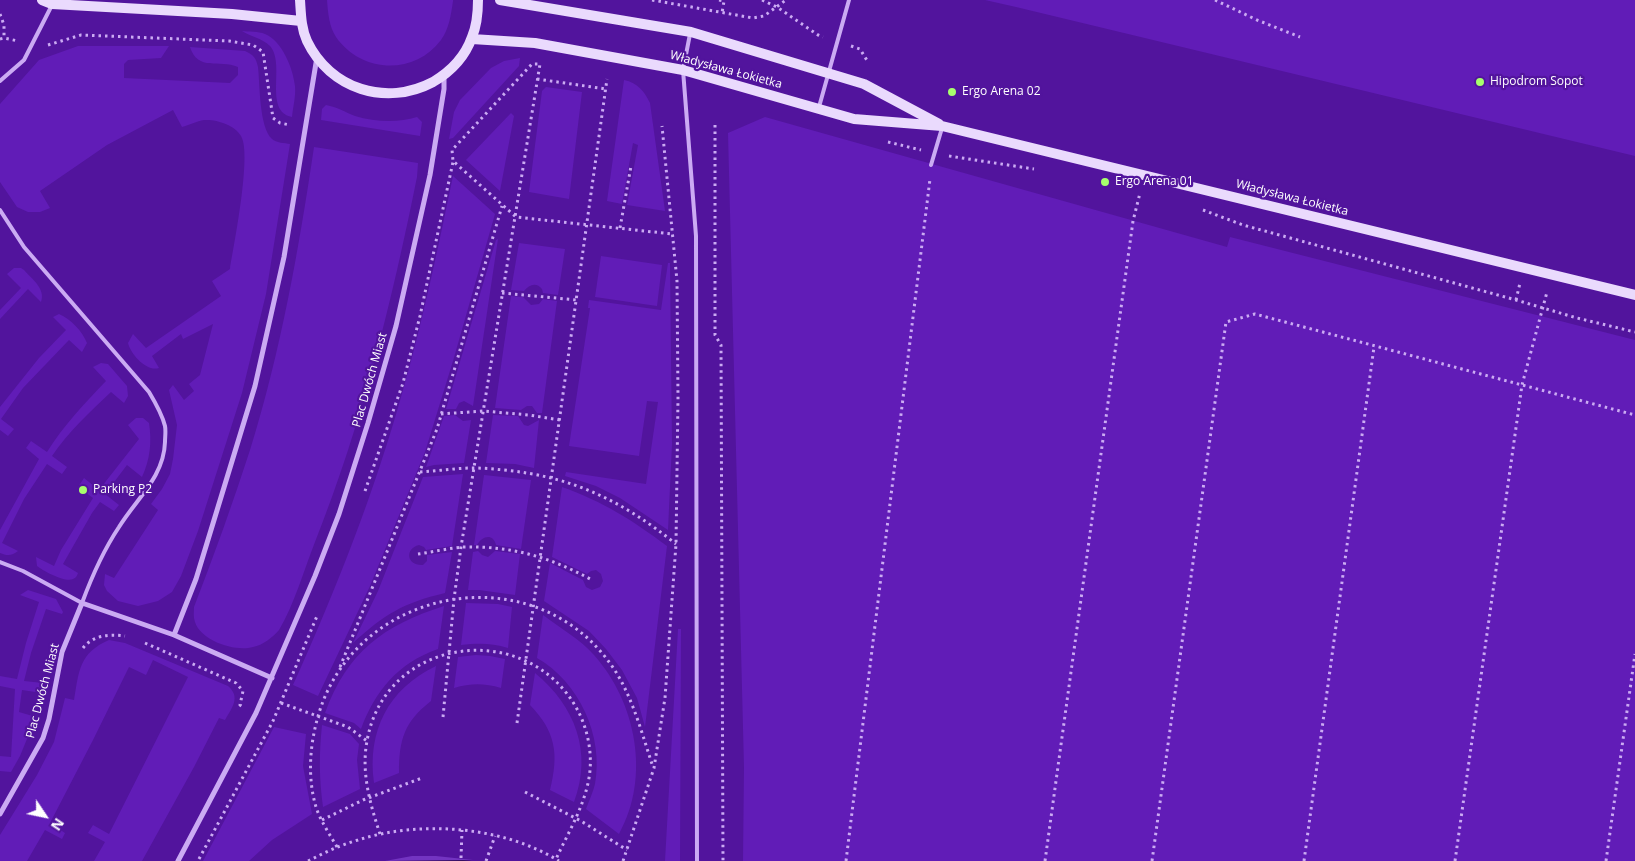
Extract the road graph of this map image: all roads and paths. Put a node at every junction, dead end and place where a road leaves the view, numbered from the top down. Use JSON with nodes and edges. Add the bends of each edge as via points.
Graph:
{"nodes":[{"id":1,"x":300,"y":0,"type":"edge"},
{"id":2,"x":478,"y":0,"type":"edge"},
{"id":3,"x":500,"y":0,"type":"edge"},
{"id":4,"x":652,"y":0,"type":"edge"},
{"id":5,"x":719,"y":0,"type":"edge"},
{"id":6,"x":762,"y":0,"type":"edge"},
{"id":7,"x":786,"y":0,"type":"edge"},
{"id":8,"x":849,"y":0,"type":"edge"},
{"id":9,"x":1215,"y":0,"type":"edge"},
{"id":10,"x":49,"y":1,"type":"edge"},
{"id":11,"x":777,"y":7,"type":"junction"},
{"id":12,"x":722,"y":13,"type":"junction"},
{"id":13,"x":0,"y":14,"type":"edge"},
{"id":14,"x":301,"y":21,"type":"junction"},
{"id":15,"x":690,"y":32,"type":"junction"},
{"id":16,"x":1,"y":37,"type":"edge"},
{"id":17,"x":1300,"y":37,"type":"dead end"},
{"id":18,"x":472,"y":39,"type":"junction"},
{"id":19,"x":32,"y":44,"type":"junction"},
{"id":20,"x":317,"y":57,"type":"junction"},
{"id":21,"x":683,"y":70,"type":"junction"},
{"id":22,"x":829,"y":72,"type":"junction"},
{"id":23,"x":444,"y":76,"type":"junction"},
{"id":24,"x":537,"y":79,"type":"junction"},
{"id":25,"x":608,"y":79,"type":"dead end"},
{"id":26,"x":0,"y":81,"type":"edge"},
{"id":27,"x":606,"y":89,"type":"junction"},
{"id":28,"x":819,"y":109,"type":"junction"},
{"id":29,"x":715,"y":125,"type":"dead end"},
{"id":30,"x":293,"y":126,"type":"dead end"},
{"id":31,"x":662,"y":126,"type":"dead end"},
{"id":32,"x":942,"y":126,"type":"junction"},
{"id":33,"x":879,"y":139,"type":"dead end"},
{"id":34,"x":934,"y":153,"type":"junction"},
{"id":35,"x":931,"y":165,"type":"joint"},
{"id":36,"x":631,"y":166,"type":"dead end"},
{"id":37,"x":1042,"y":170,"type":"dead end"},
{"id":38,"x":1144,"y":175,"type":"junction"},
{"id":39,"x":1131,"y":191,"type":"dead end"},
{"id":40,"x":1140,"y":193,"type":"junction"},
{"id":41,"x":1148,"y":195,"type":"dead end"},
{"id":42,"x":502,"y":206,"type":"junction"},
{"id":43,"x":1198,"y":208,"type":"dead end"},
{"id":44,"x":0,"y":210,"type":"edge"},
{"id":45,"x":516,"y":217,"type":"junction"},
{"id":46,"x":588,"y":224,"type":"junction"},
{"id":47,"x":620,"y":228,"type":"junction"},
{"id":48,"x":672,"y":234,"type":"junction"},
{"id":49,"x":1552,"y":274,"type":"junction"},
{"id":50,"x":502,"y":293,"type":"junction"},
{"id":51,"x":1635,"y":296,"type":"edge"},
{"id":52,"x":577,"y":300,"type":"junction"},
{"id":53,"x":1542,"y":308,"type":"junction"},
{"id":54,"x":1635,"y":332,"type":"edge"},
{"id":55,"x":1374,"y":347,"type":"junction"},
{"id":56,"x":1522,"y":385,"type":"junction"},
{"id":57,"x":483,"y":411,"type":"junction"},
{"id":58,"x":441,"y":414,"type":"junction"},
{"id":59,"x":1635,"y":414,"type":"edge"},
{"id":60,"x":560,"y":420,"type":"junction"},
{"id":61,"x":474,"y":468,"type":"junction"},
{"id":62,"x":420,"y":472,"type":"junction"},
{"id":63,"x":552,"y":477,"type":"junction"},
{"id":64,"x":676,"y":544,"type":"junction"},
{"id":65,"x":461,"y":547,"type":"junction"},
{"id":66,"x":418,"y":554,"type":"dead end"},
{"id":67,"x":541,"y":556,"type":"junction"},
{"id":68,"x":0,"y":562,"type":"edge"},
{"id":69,"x":592,"y":580,"type":"dead end"},
{"id":70,"x":454,"y":599,"type":"junction"},
{"id":71,"x":82,"y":603,"type":"junction"},
{"id":72,"x":533,"y":607,"type":"junction"},
{"id":73,"x":174,"y":635,"type":"junction"},
{"id":74,"x":129,"y":637,"type":"dead end"},
{"id":75,"x":138,"y":640,"type":"dead end"},
{"id":76,"x":81,"y":652,"type":"dead end"},
{"id":77,"x":448,"y":653,"type":"junction"},
{"id":78,"x":1635,"y":654,"type":"edge"},
{"id":79,"x":525,"y":660,"type":"junction"},
{"id":80,"x":339,"y":670,"type":"junction"},
{"id":81,"x":272,"y":678,"type":"junction"},
{"id":82,"x":281,"y":703,"type":"dead end"},
{"id":83,"x":240,"y":705,"type":"dead end"},
{"id":84,"x":317,"y":717,"type":"junction"},
{"id":85,"x":443,"y":718,"type":"dead end"},
{"id":86,"x":517,"y":723,"type":"dead end"},
{"id":87,"x":367,"y":741,"type":"junction"},
{"id":88,"x":654,"y":768,"type":"junction"},
{"id":89,"x":422,"y":778,"type":"dead end"},
{"id":90,"x":525,"y":792,"type":"dead end"},
{"id":91,"x":370,"y":797,"type":"junction"},
{"id":92,"x":0,"y":814,"type":"edge"},
{"id":93,"x":575,"y":818,"type":"junction"},
{"id":94,"x":322,"y":820,"type":"junction"},
{"id":95,"x":462,"y":830,"type":"junction"},
{"id":96,"x":380,"y":834,"type":"junction"},
{"id":97,"x":495,"y":836,"type":"junction"},
{"id":98,"x":337,"y":847,"type":"junction"},
{"id":99,"x":627,"y":850,"type":"junction"},
{"id":100,"x":461,"y":858,"type":"dead end"},
{"id":101,"x":558,"y":860,"type":"edge"},
{"id":102,"x":178,"y":861,"type":"edge"},
{"id":103,"x":308,"y":861,"type":"edge"},
{"id":104,"x":486,"y":861,"type":"edge"},
{"id":105,"x":624,"y":861,"type":"edge"},
{"id":106,"x":697,"y":861,"type":"edge"},
{"id":107,"x":723,"y":861,"type":"edge"},
{"id":108,"x":846,"y":861,"type":"edge"},
{"id":109,"x":1045,"y":861,"type":"edge"},
{"id":110,"x":1152,"y":861,"type":"edge"},
{"id":111,"x":1304,"y":861,"type":"edge"},
{"id":112,"x":1455,"y":861,"type":"edge"},
{"id":113,"x":1606,"y":861,"type":"edge"}],
"edges":[{"from":1,"to":14,"type":"street"},
{"from":2,"to":18,"type":"street","via":[[478,18]]},
{"from":3,"to":15,"type":"street","name":"Władysława Łokietka"},
{"from":4,"to":12,"type":"path"},
{"from":5,"to":12,"type":"path","via":[[724,2]]},
{"from":6,"to":11,"type":"path"},
{"from":7,"to":11,"type":"path"},
{"from":8,"to":22,"type":"lane"},
{"from":9,"to":17,"type":"path"},
{"from":10,"to":14,"type":"street"},
{"from":10,"to":19,"type":"lane"},
{"from":11,"to":12,"type":"path","via":[[764,16],[753,18]]},
{"from":13,"to":16,"type":"path","via":[[4,25]]},
{"from":14,"to":20,"type":"street"},
{"from":15,"to":21,"type":"lane"},
{"from":15,"to":22,"type":"street","name":"Władysława Łokietka"},
{"from":16,"to":19,"type":"path"},
{"from":18,"to":21,"type":"street","name":"Władysława Łokietka","via":[[535,43]]},
{"from":18,"to":23,"type":"street"},
{"from":19,"to":26,"type":"lane","via":[[24,60]]},
{"from":19,"to":30,"type":"path","via":[[45,46],[81,35],[229,41],[253,45],[262,52],[274,118]]},
{"from":20,"to":23,"type":"street","via":[[337,77],[362,90],[391,94],[419,89]]},
{"from":20,"to":73,"type":"street","via":[[284,257],[255,386],[196,579]]},
{"from":21,"to":28,"type":"street","name":"Władysława Łokietka"},
{"from":21,"to":106,"type":"lane","via":[[696,236]]},
{"from":22,"to":28,"type":"lane"},
{"from":22,"to":32,"type":"street","name":"Władysława Łokietka","via":[[864,84]]},
{"from":23,"to":81,"type":"street","name":"Plac Dwóch Miast","via":[[430,175],[396,326],[338,514]]},
{"from":24,"to":27,"type":"path"},
{"from":24,"to":42,"type":"path","via":[[540,64],[532,64],[452,150],[454,161]]},
{"from":24,"to":45,"type":"path"},
{"from":25,"to":27,"type":"path"},
{"from":27,"to":46,"type":"path"},
{"from":28,"to":32,"type":"street","name":"Władysława Łokietka","via":[[854,119]]},
{"from":29,"to":107,"type":"path","via":[[715,335],[721,345]]},
{"from":31,"to":48,"type":"path"},
{"from":32,"to":34,"type":"lane"},
{"from":32,"to":38,"type":"street","name":"Władysława Łokietka"},
{"from":33,"to":34,"type":"path"},
{"from":34,"to":35,"type":"lane"},
{"from":34,"to":37,"type":"path"},
{"from":35,"to":108,"type":"path"},
{"from":36,"to":47,"type":"path"},
{"from":38,"to":40,"type":"path"},
{"from":38,"to":49,"type":"street","name":"Władysława Łokietka"},
{"from":39,"to":40,"type":"path"},
{"from":40,"to":41,"type":"path"},
{"from":40,"to":109,"type":"path","via":[[1132,221]]},
{"from":42,"to":45,"type":"path"},
{"from":42,"to":58,"type":"path"},
{"from":43,"to":53,"type":"path","via":[[1243,225]]},
{"from":44,"to":71,"type":"lane","via":[[24,247],[149,392],[165,427],[160,468],[119,526],[94,571]]},
{"from":45,"to":46,"type":"path"},
{"from":45,"to":50,"type":"path"},
{"from":46,"to":47,"type":"path"},
{"from":46,"to":52,"type":"path"},
{"from":47,"to":48,"type":"path"},
{"from":48,"to":64,"type":"path","via":[[677,281]]},
{"from":49,"to":51,"type":"street","name":"Władysława Łokietka"},
{"from":49,"to":53,"type":"path"},
{"from":50,"to":52,"type":"path"},
{"from":50,"to":57,"type":"path"},
{"from":52,"to":60,"type":"path"},
{"from":53,"to":54,"type":"path"},
{"from":53,"to":56,"type":"path"},
{"from":55,"to":56,"type":"path"},
{"from":55,"to":110,"type":"path","via":[[1255,314],[1226,322]]},
{"from":55,"to":111,"type":"path"},
{"from":56,"to":59,"type":"path"},
{"from":56,"to":112,"type":"path"},
{"from":57,"to":58,"type":"path"},
{"from":57,"to":60,"type":"path"},
{"from":57,"to":61,"type":"path"},
{"from":58,"to":62,"type":"path"},
{"from":60,"to":63,"type":"path"},
{"from":61,"to":62,"type":"path"},
{"from":61,"to":63,"type":"path"},
{"from":61,"to":65,"type":"path"},
{"from":62,"to":80,"type":"path"},
{"from":63,"to":64,"type":"path","via":[[606,497]]},
{"from":63,"to":67,"type":"path"},
{"from":64,"to":88,"type":"path","via":[[665,698]]},
{"from":65,"to":66,"type":"path"},
{"from":65,"to":67,"type":"path","via":[[489,547]]},
{"from":65,"to":70,"type":"path"},
{"from":67,"to":69,"type":"path"},
{"from":67,"to":72,"type":"path"},
{"from":68,"to":71,"type":"lane"},
{"from":70,"to":72,"type":"path","via":[[480,597]]},
{"from":70,"to":77,"type":"path"},
{"from":70,"to":80,"type":"path","via":[[427,605],[385,625],[356,649]]},
{"from":71,"to":73,"type":"street"},
{"from":71,"to":92,"type":"street","name":"Plac Dwóch Miast","via":[[62,652],[43,738]]},
{"from":72,"to":79,"type":"path"},
{"from":72,"to":88,"type":"path","via":[[551,614],[586,637],[613,668],[632,704]]},
{"from":73,"to":81,"type":"street"},
{"from":74,"to":76,"type":"path","via":[[100,636],[84,646]]},
{"from":75,"to":83,"type":"path","via":[[236,683],[243,691]]},
{"from":77,"to":79,"type":"path","via":[[492,650]]},
{"from":77,"to":85,"type":"path"},
{"from":77,"to":87,"type":"path","via":[[425,662],[396,684],[374,717]]},
{"from":78,"to":113,"type":"path"},
{"from":79,"to":86,"type":"path"},
{"from":79,"to":93,"type":"path","via":[[550,676],[571,699],[581,717],[590,756],[590,777]]},
{"from":80,"to":84,"type":"path"},
{"from":81,"to":102,"type":"street","name":"Plac Dwóch Miast"},
{"from":82,"to":84,"type":"path"},
{"from":84,"to":87,"type":"path","via":[[348,727]]},
{"from":84,"to":94,"type":"path","via":[[311,773]]},
{"from":87,"to":91,"type":"path"},
{"from":88,"to":99,"type":"path"},
{"from":89,"to":91,"type":"path"},
{"from":90,"to":93,"type":"path"},
{"from":91,"to":94,"type":"path"},
{"from":91,"to":96,"type":"path"},
{"from":93,"to":99,"type":"path"},
{"from":93,"to":101,"type":"path"},
{"from":94,"to":98,"type":"path"},
{"from":95,"to":96,"type":"path"},
{"from":95,"to":97,"type":"path"},
{"from":95,"to":100,"type":"path"},
{"from":96,"to":98,"type":"path"},
{"from":97,"to":101,"type":"path"},
{"from":97,"to":104,"type":"path"},
{"from":98,"to":103,"type":"path"},
{"from":99,"to":105,"type":"path"}]}
